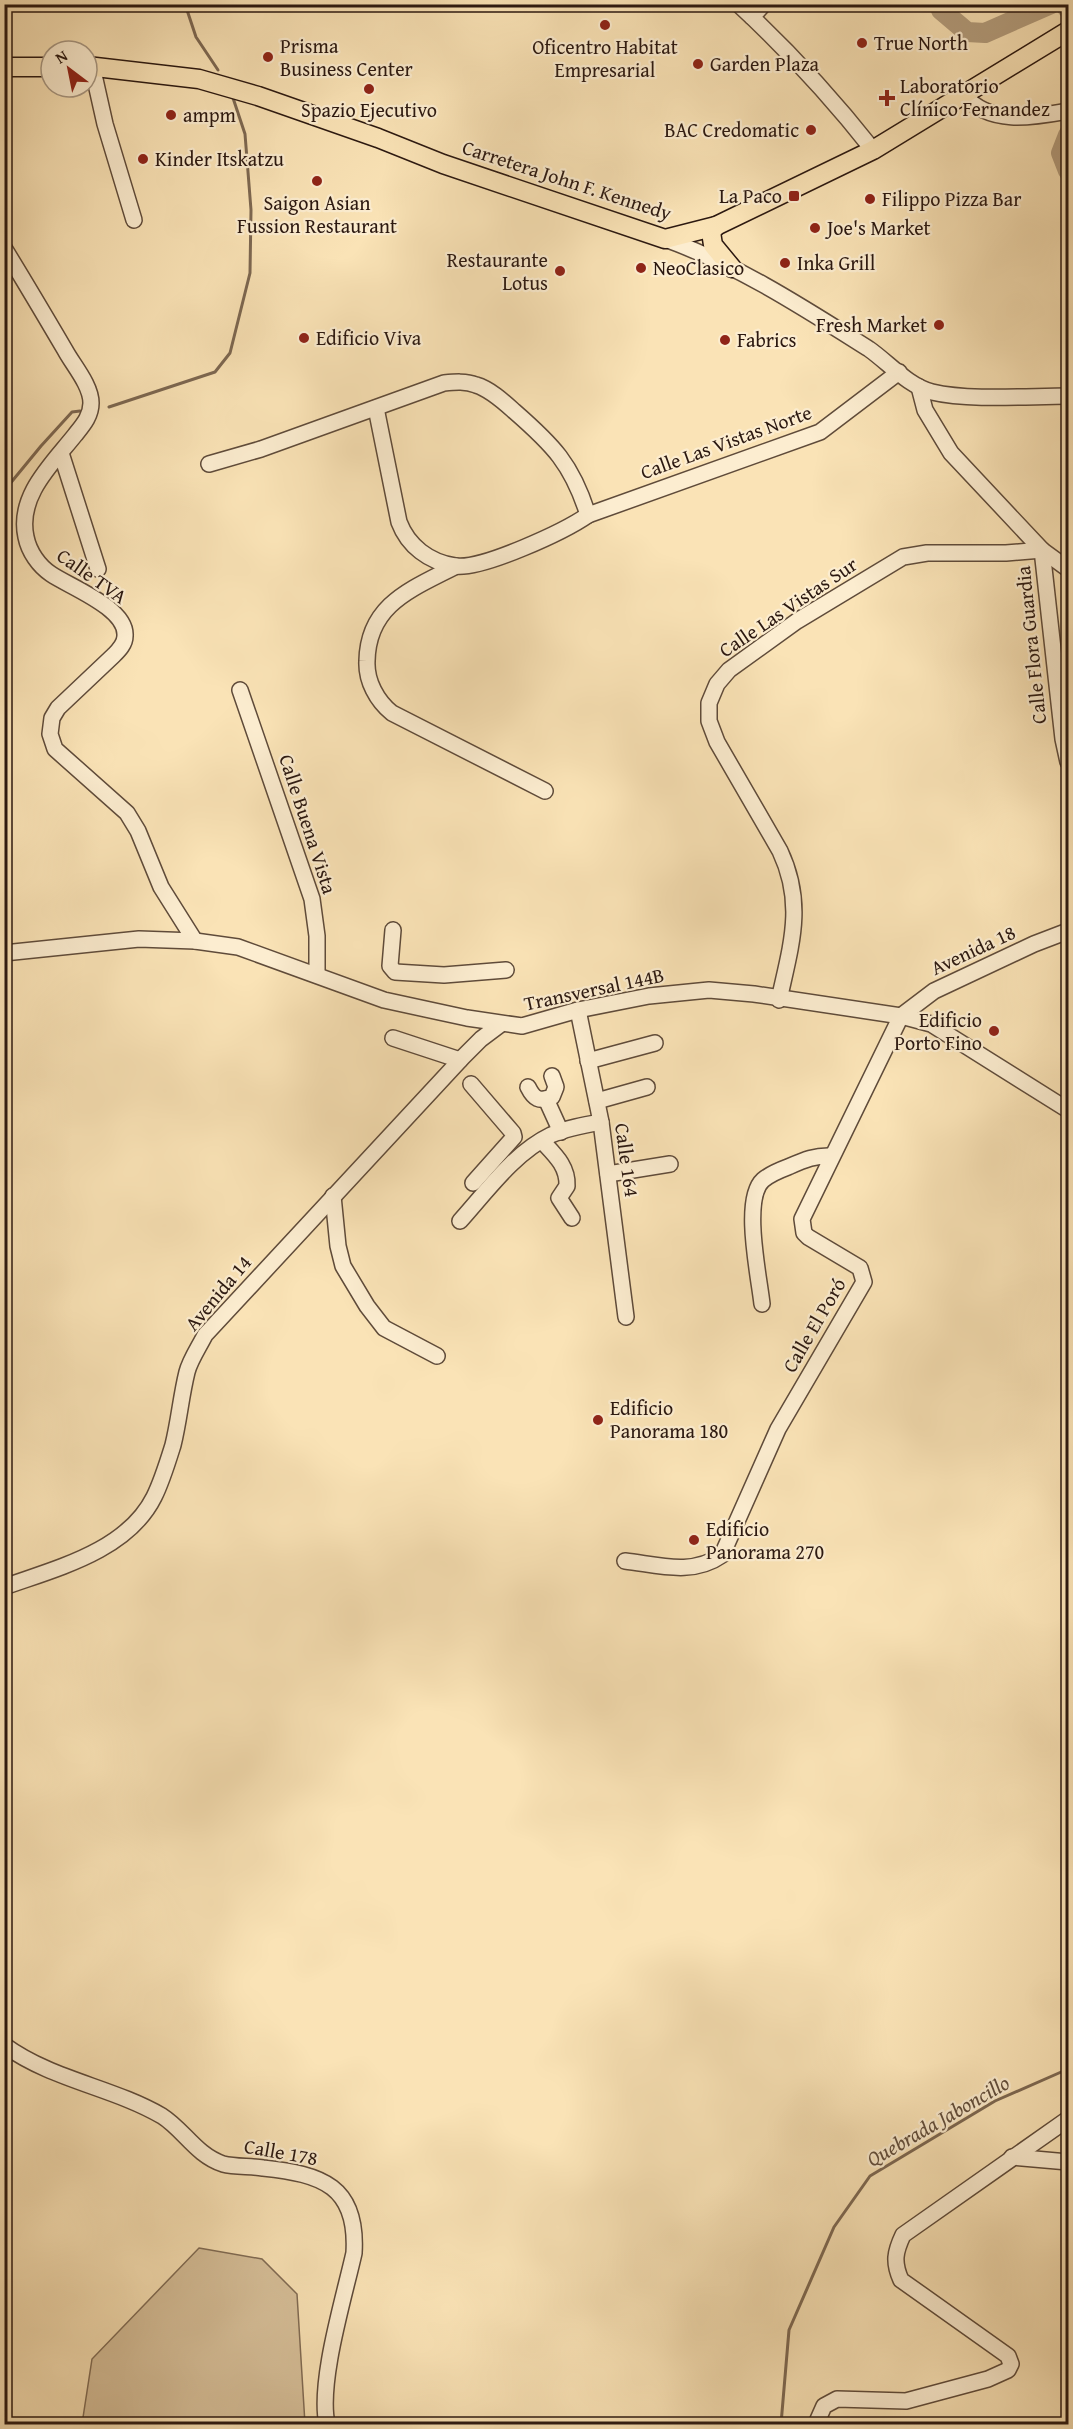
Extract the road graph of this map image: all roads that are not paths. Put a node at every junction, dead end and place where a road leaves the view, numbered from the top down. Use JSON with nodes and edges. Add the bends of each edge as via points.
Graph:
{"nodes":[{"id":1,"x":738,"y":4,"type":"edge"},
{"id":2,"x":764,"y":4,"type":"edge"},
{"id":3,"x":752,"y":17,"type":"junction"},
{"id":4,"x":1068,"y":30,"type":"edge"},
{"id":5,"x":39,"y":67,"type":"edge"},
{"id":6,"x":99,"y":67,"type":"edge"},
{"id":7,"x":4,"y":68,"type":"edge"},
{"id":8,"x":964,"y":95,"type":"junction"},
{"id":9,"x":98,"y":99,"type":"edge"},
{"id":10,"x":1068,"y":111,"type":"edge"},
{"id":11,"x":873,"y":150,"type":"junction"},
{"id":12,"x":134,"y":220,"type":"dead end"},
{"id":13,"x":716,"y":226,"type":"junction"},
{"id":14,"x":665,"y":239,"type":"junction"},
{"id":15,"x":4,"y":248,"type":"edge"},
{"id":16,"x":732,"y":268,"type":"junction"},
{"id":17,"x":898,"y":372,"type":"junction"},
{"id":18,"x":918,"y":387,"type":"junction"},
{"id":19,"x":949,"y":394,"type":"junction"},
{"id":20,"x":1068,"y":396,"type":"edge"},
{"id":21,"x":376,"y":408,"type":"junction"},
{"id":22,"x":934,"y":427,"type":"junction"},
{"id":23,"x":61,"y":453,"type":"junction"},
{"id":24,"x":209,"y":464,"type":"dead end"},
{"id":25,"x":588,"y":515,"type":"junction"},
{"id":26,"x":1042,"y":550,"type":"junction"},
{"id":27,"x":456,"y":566,"type":"junction"},
{"id":28,"x":98,"y":569,"type":"dead end"},
{"id":29,"x":1068,"y":569,"type":"edge"},
{"id":30,"x":240,"y":690,"type":"dead end"},
{"id":31,"x":1068,"y":762,"type":"edge"},
{"id":32,"x":545,"y":791,"type":"dead end"},
{"id":33,"x":393,"y":930,"type":"dead end"},
{"id":34,"x":1068,"y":931,"type":"edge"},
{"id":35,"x":195,"y":940,"type":"junction"},
{"id":36,"x":4,"y":953,"type":"edge"},
{"id":37,"x":506,"y":970,"type":"dead end"},
{"id":38,"x":317,"y":975,"type":"junction"},
{"id":39,"x":779,"y":1000,"type":"junction"},
{"id":40,"x":578,"y":1010,"type":"junction"},
{"id":41,"x":902,"y":1016,"type":"junction"},
{"id":42,"x":501,"y":1024,"type":"junction"},
{"id":43,"x":393,"y":1038,"type":"dead end"},
{"id":44,"x":656,"y":1043,"type":"dead end"},
{"id":45,"x":460,"y":1060,"type":"junction"},
{"id":46,"x":588,"y":1061,"type":"junction"},
{"id":47,"x":552,"y":1076,"type":"dead end"},
{"id":48,"x":471,"y":1084,"type":"dead end"},
{"id":49,"x":528,"y":1087,"type":"dead end"},
{"id":50,"x":646,"y":1087,"type":"dead end"},
{"id":51,"x":546,"y":1100,"type":"junction"},
{"id":52,"x":597,"y":1101,"type":"junction"},
{"id":53,"x":1068,"y":1110,"type":"edge"},
{"id":54,"x":601,"y":1122,"type":"junction"},
{"id":55,"x":561,"y":1132,"type":"junction"},
{"id":56,"x":542,"y":1141,"type":"junction"},
{"id":57,"x":832,"y":1156,"type":"junction"},
{"id":58,"x":670,"y":1164,"type":"dead end"},
{"id":59,"x":608,"y":1174,"type":"junction"},
{"id":60,"x":490,"y":1188,"type":"junction"},
{"id":61,"x":333,"y":1196,"type":"junction"},
{"id":62,"x":572,"y":1218,"type":"dead end"},
{"id":63,"x":460,"y":1221,"type":"dead end"},
{"id":64,"x":762,"y":1304,"type":"dead end"},
{"id":65,"x":626,"y":1317,"type":"dead end"},
{"id":66,"x":436,"y":1356,"type":"dead end"},
{"id":67,"x":625,"y":1561,"type":"dead end"},
{"id":68,"x":4,"y":1587,"type":"edge"},
{"id":69,"x":4,"y":2045,"type":"edge"},
{"id":70,"x":1068,"y":2119,"type":"edge"},
{"id":71,"x":1012,"y":2157,"type":"junction"},
{"id":72,"x":1068,"y":2162,"type":"edge"},
{"id":73,"x":327,"y":2424,"type":"edge"},
{"id":74,"x":816,"y":2424,"type":"edge"}],
"edges":[{"from":1,"to":3,"type":"street"},
{"from":2,"to":3,"type":"street"},
{"from":3,"to":11,"type":"street","via":[[829,95]]},
{"from":4,"to":8,"type":"main road","name":"Carretera John F. Kennedy"},
{"from":5,"to":7,"type":"main road"},
{"from":6,"to":14,"type":"main road","name":"Carretera John F. Kennedy","via":[[199,79],[258,96]]},
{"from":8,"to":10,"type":"street","via":[[972,105],[1012,118]]},
{"from":8,"to":11,"type":"main road","name":"Carretera John F. Kennedy"},
{"from":9,"to":12,"type":"street"},
{"from":11,"to":13,"type":"main road","name":"Carretera John F. Kennedy"},
{"from":13,"to":14,"type":"main road","name":"Carretera John F. Kennedy"},
{"from":13,"to":16,"type":"main road","via":[[711,232],[713,244]]},
{"from":14,"to":16,"type":"street"},
{"from":15,"to":23,"type":"street","name":"Calle TVA","via":[[90,396],[87,420]]},
{"from":16,"to":17,"type":"street","via":[[844,334]]},
{"from":17,"to":18,"type":"street"},
{"from":17,"to":25,"type":"street","name":"Calle Las Vistas Norte","via":[[820,432]]},
{"from":18,"to":19,"type":"street"},
{"from":18,"to":22,"type":"street","name":"Calle Flora Guardia"},
{"from":19,"to":20,"type":"street"},
{"from":19,"to":22,"type":"street","via":[[938,405]]},
{"from":21,"to":24,"type":"street"},
{"from":21,"to":25,"type":"street","via":[[444,383],[478,385],[506,403],[555,449],[583,498]]},
{"from":21,"to":27,"type":"street","name":"Calle Las Vistas Norte","via":[[404,535],[421,552]]},
{"from":22,"to":26,"type":"street","name":"Calle Flora Guardia","via":[[966,472]]},
{"from":23,"to":28,"type":"street"},
{"from":23,"to":35,"type":"street","name":"Calle TVA","via":[[30,495],[24,520],[26,538],[36,561],[50,574],[102,603],[119,619],[126,635],[114,655],[58,708],[50,734],[55,749],[127,813],[161,888]]},
{"from":25,"to":27,"type":"street","name":"Calle Las Vistas Norte","via":[[508,553]]},
{"from":26,"to":29,"type":"street"},
{"from":26,"to":31,"type":"street","name":"Calle Flora Guardia"},
{"from":26,"to":39,"type":"street","name":"Calle Las Vistas Sur","via":[[903,557],[797,621],[729,670],[717,684],[709,703],[709,721],[789,869],[795,896],[795,929]]},
{"from":27,"to":32,"type":"street","via":[[407,593],[381,614],[367,646],[369,679],[383,706],[392,713]]},
{"from":30,"to":38,"type":"street","name":"Calle Buena Vista","via":[[312,899]]},
{"from":33,"to":37,"type":"street","via":[[390,966],[394,972],[444,975]]},
{"from":34,"to":41,"type":"street","name":"Avenida 18","via":[[934,991]]},
{"from":35,"to":36,"type":"street","name":"Transversal 144B","via":[[139,939]]},
{"from":35,"to":38,"type":"street","name":"Transversal 144B","via":[[238,947]]},
{"from":38,"to":42,"type":"street","name":"Transversal 144B","via":[[384,1000]]},
{"from":39,"to":40,"type":"street","name":"Transversal 144B","via":[[709,990],[649,996]]},
{"from":39,"to":41,"type":"street","name":"Transversal 144B"},
{"from":40,"to":42,"type":"street","name":"Transversal 144B","via":[[522,1026]]},
{"from":40,"to":46,"type":"street","name":"Calle 164"},
{"from":41,"to":53,"type":"street","name":"Transversal 144B","via":[[931,1024],[1028,1090]]},
{"from":41,"to":57,"type":"street","name":"Calle El Poró"},
{"from":42,"to":45,"type":"street","name":"Avenida 14"},
{"from":43,"to":45,"type":"street"},
{"from":44,"to":46,"type":"street"},
{"from":45,"to":61,"type":"street","name":"Avenida 14"},
{"from":46,"to":52,"type":"street","name":"Calle 164"},
{"from":47,"to":51,"type":"street","via":[[555,1093]]},
{"from":48,"to":60,"type":"street","via":[[514,1137],[476,1180]]},
{"from":49,"to":51,"type":"street","via":[[536,1099]]},
{"from":50,"to":52,"type":"street"},
{"from":51,"to":55,"type":"street"},
{"from":52,"to":54,"type":"street","name":"Calle 164"},
{"from":54,"to":55,"type":"street"},
{"from":54,"to":59,"type":"street","name":"Calle 164"},
{"from":55,"to":56,"type":"street"},
{"from":56,"to":60,"type":"street","via":[[509,1166]]},
{"from":56,"to":62,"type":"street","via":[[561,1162],[567,1186],[559,1198]]},
{"from":57,"to":64,"type":"street","via":[[816,1155],[782,1169],[762,1180],[754,1194],[752,1211]]},
{"from":57,"to":67,"type":"street","name":"Calle El Poró","via":[[802,1226],[808,1237],[860,1268],[864,1282],[778,1429],[722,1554],[710,1563],[692,1568]]},
{"from":58,"to":59,"type":"street"},
{"from":59,"to":65,"type":"street","name":"Calle 164"},
{"from":60,"to":63,"type":"street"},
{"from":61,"to":66,"type":"street","via":[[343,1266],[367,1306],[384,1328]]},
{"from":61,"to":68,"type":"street","name":"Avenida 14","via":[[205,1335],[187,1370],[173,1444],[155,1496],[144,1513],[130,1528],[75,1561]]},
{"from":69,"to":73,"type":"street","name":"Calle 178","via":[[56,2073],[164,2117],[203,2154],[223,2164],[314,2177],[340,2192],[349,2206],[355,2238],[329,2363]]},
{"from":70,"to":71,"type":"street"},
{"from":71,"to":72,"type":"street"},
{"from":71,"to":74,"type":"street","via":[[903,2235],[895,2253],[895,2267],[901,2280],[1008,2356],[1008,2370],[906,2402],[837,2399],[824,2406]]}]}
